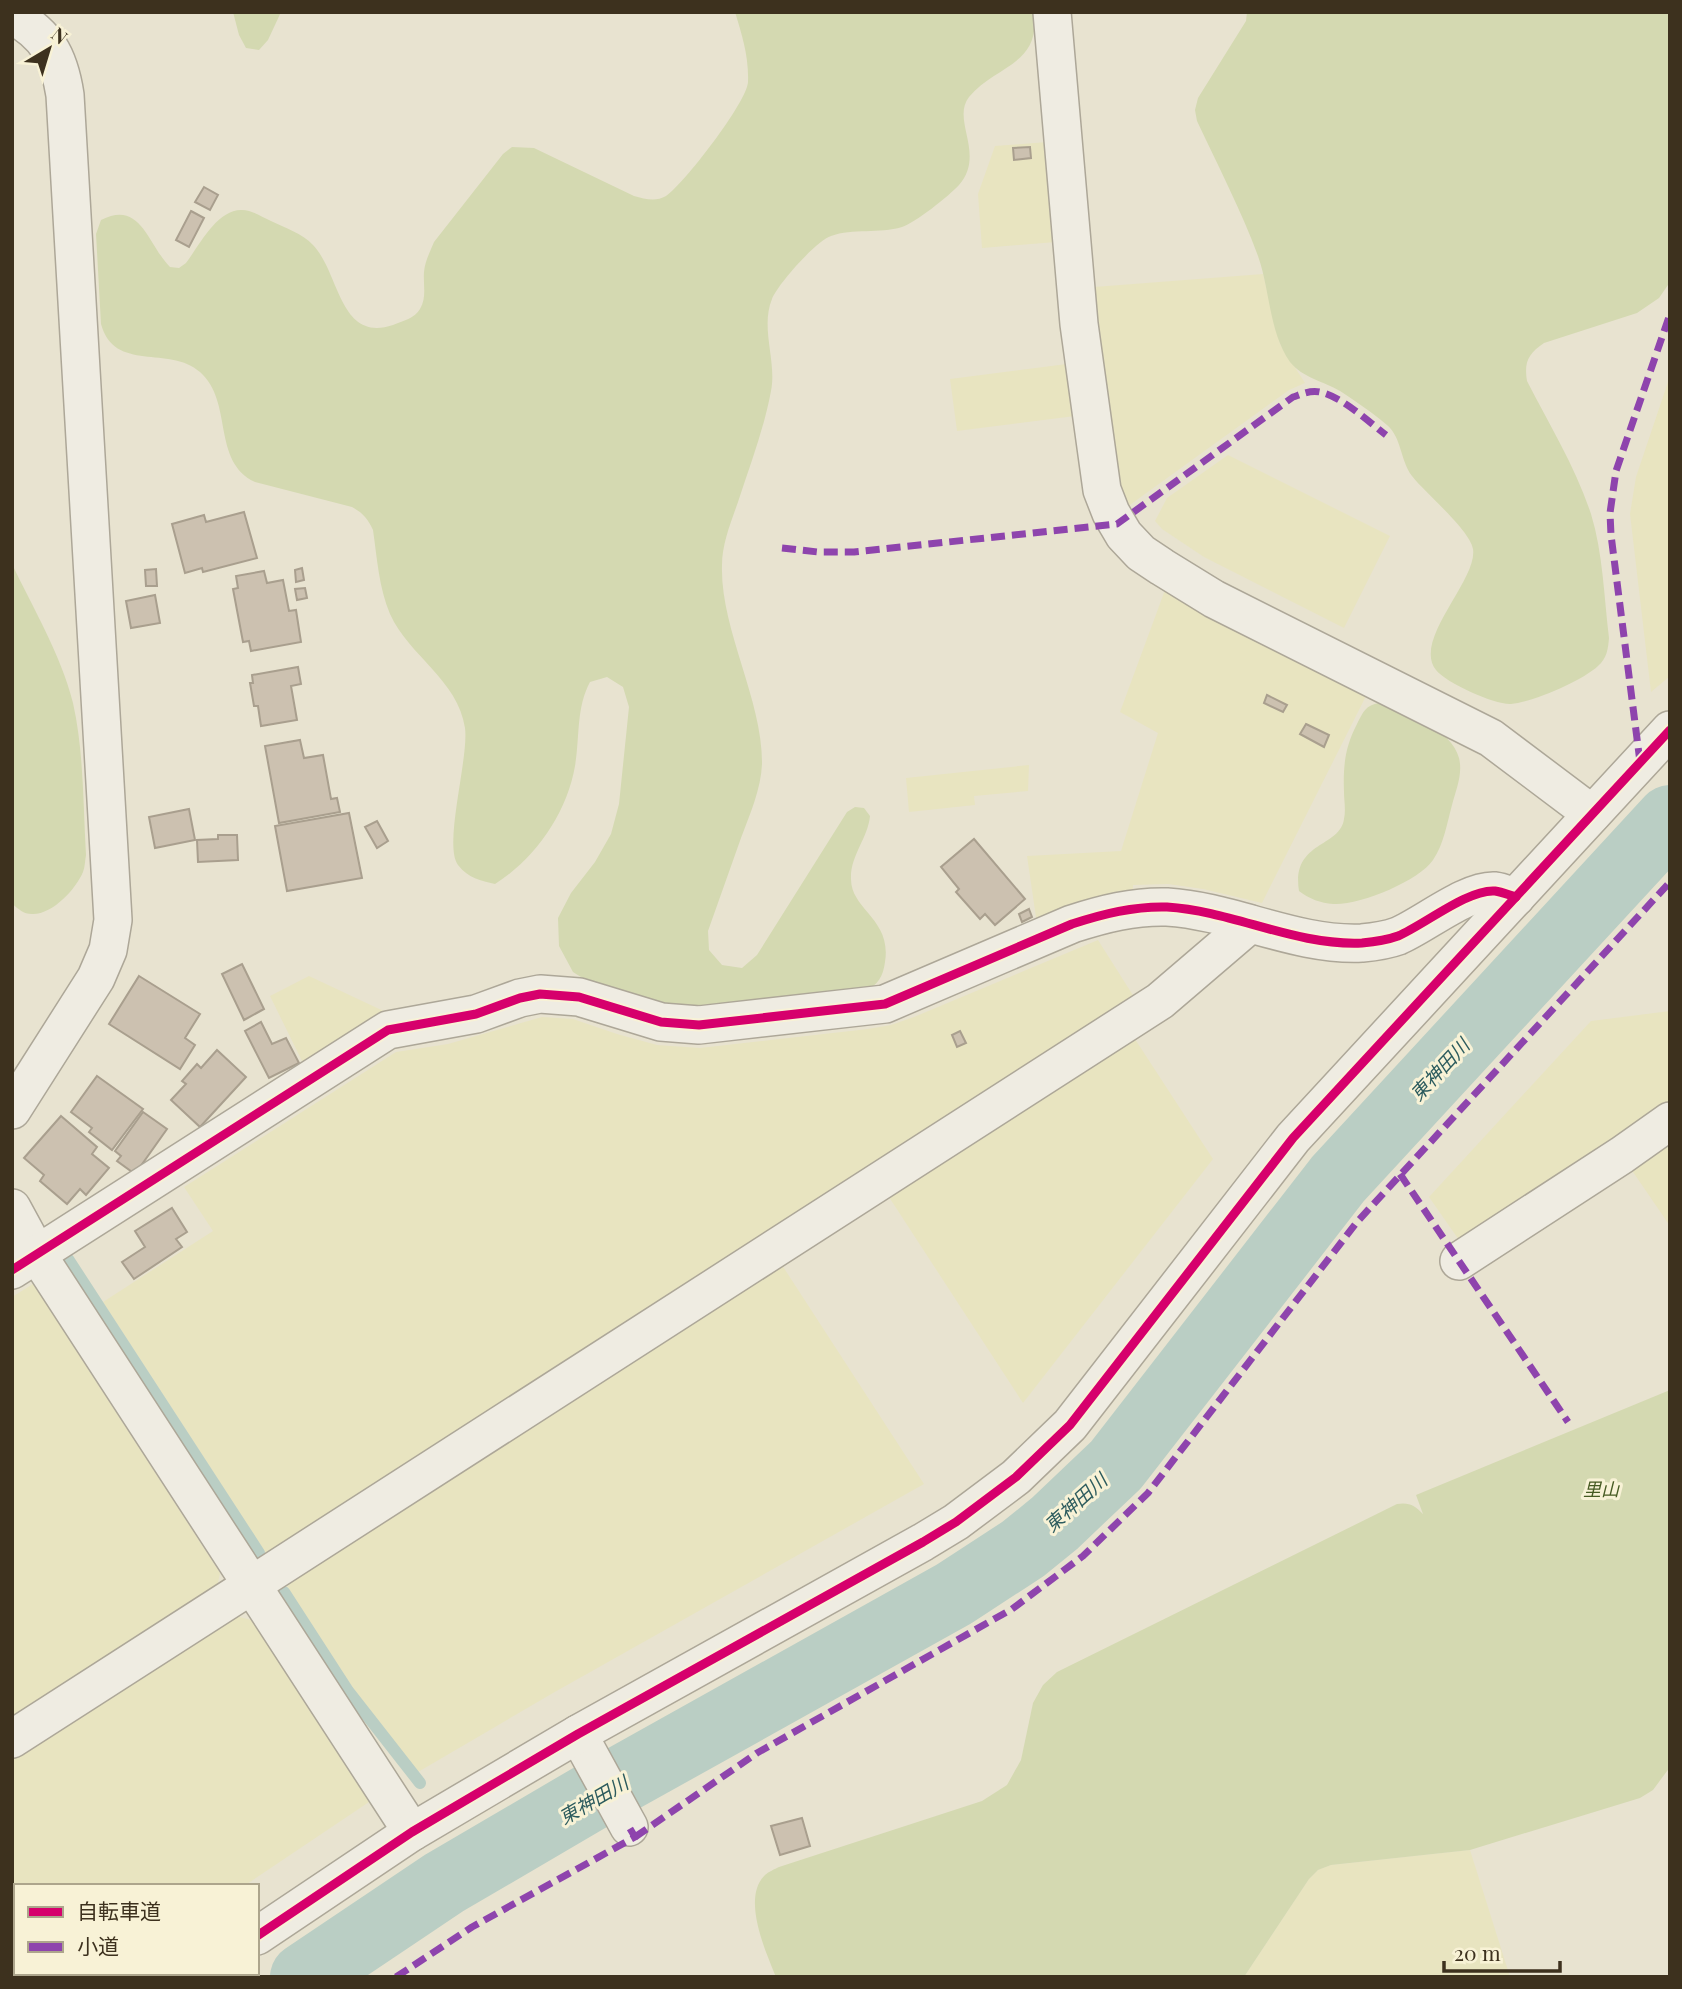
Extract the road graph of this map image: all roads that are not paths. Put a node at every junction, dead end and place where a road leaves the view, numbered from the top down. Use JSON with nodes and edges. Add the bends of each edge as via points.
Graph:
{"nodes":[{"id":1,"x":1052,"y":12,"type":"edge"},
{"id":2,"x":12,"y":15,"type":"edge"},
{"id":3,"x":1670,"y":730,"type":"edge"},
{"id":4,"x":1592,"y":814,"type":"junction"},
{"id":5,"x":1516,"y":897,"type":"junction"},
{"id":6,"x":1250,"y":924,"type":"junction"},
{"id":7,"x":12,"y":1110,"type":"edge"},
{"id":8,"x":1670,"y":1121,"type":"edge"},
{"id":9,"x":12,"y":1208,"type":"edge"},
{"id":10,"x":1458,"y":1261,"type":"dead end"},
{"id":11,"x":25,"y":1262,"type":"edge"},
{"id":12,"x":252,"y":1585,"type":"junction"},
{"id":13,"x":12,"y":1739,"type":"edge"},
{"id":14,"x":580,"y":1739,"type":"junction"},
{"id":15,"x":629,"y":1828,"type":"dead end"},
{"id":16,"x":412,"y":1832,"type":"junction"},
{"id":17,"x":259,"y":1935,"type":"edge"}],
"edges":[{"from":1,"to":4,"type":"street","via":[[1079,324],[1102,490],[1124,535],[1141,553],[1214,599],[1491,738]]},
{"from":2,"to":7,"type":"street","via":[[48,43],[61,68],[65,95],[113,920],[108,950],[96,978]]},
{"from":3,"to":4,"type":"street"},
{"from":4,"to":5,"type":"street"},
{"from":5,"to":6,"type":"street","via":[[1493,891],[1469,898],[1398,936],[1371,942],[1343,944]]},
{"from":5,"to":14,"type":"street","via":[[1279,1155],[1070,1425],[1016,1477],[923,1542]]},
{"from":6,"to":11,"type":"street","via":[[1167,907],[1103,914],[885,1004],[699,1025],[661,1022],[579,997],[540,994],[465,1017],[388,1030]]},
{"from":6,"to":12,"type":"street","via":[[1160,1001]]},
{"from":8,"to":10,"type":"street"},
{"from":9,"to":11,"type":"street"},
{"from":11,"to":12,"type":"street"},
{"from":12,"to":13,"type":"street"},
{"from":12,"to":16,"type":"street"},
{"from":14,"to":15,"type":"street"},
{"from":14,"to":16,"type":"street"},
{"from":16,"to":17,"type":"street"}]}
